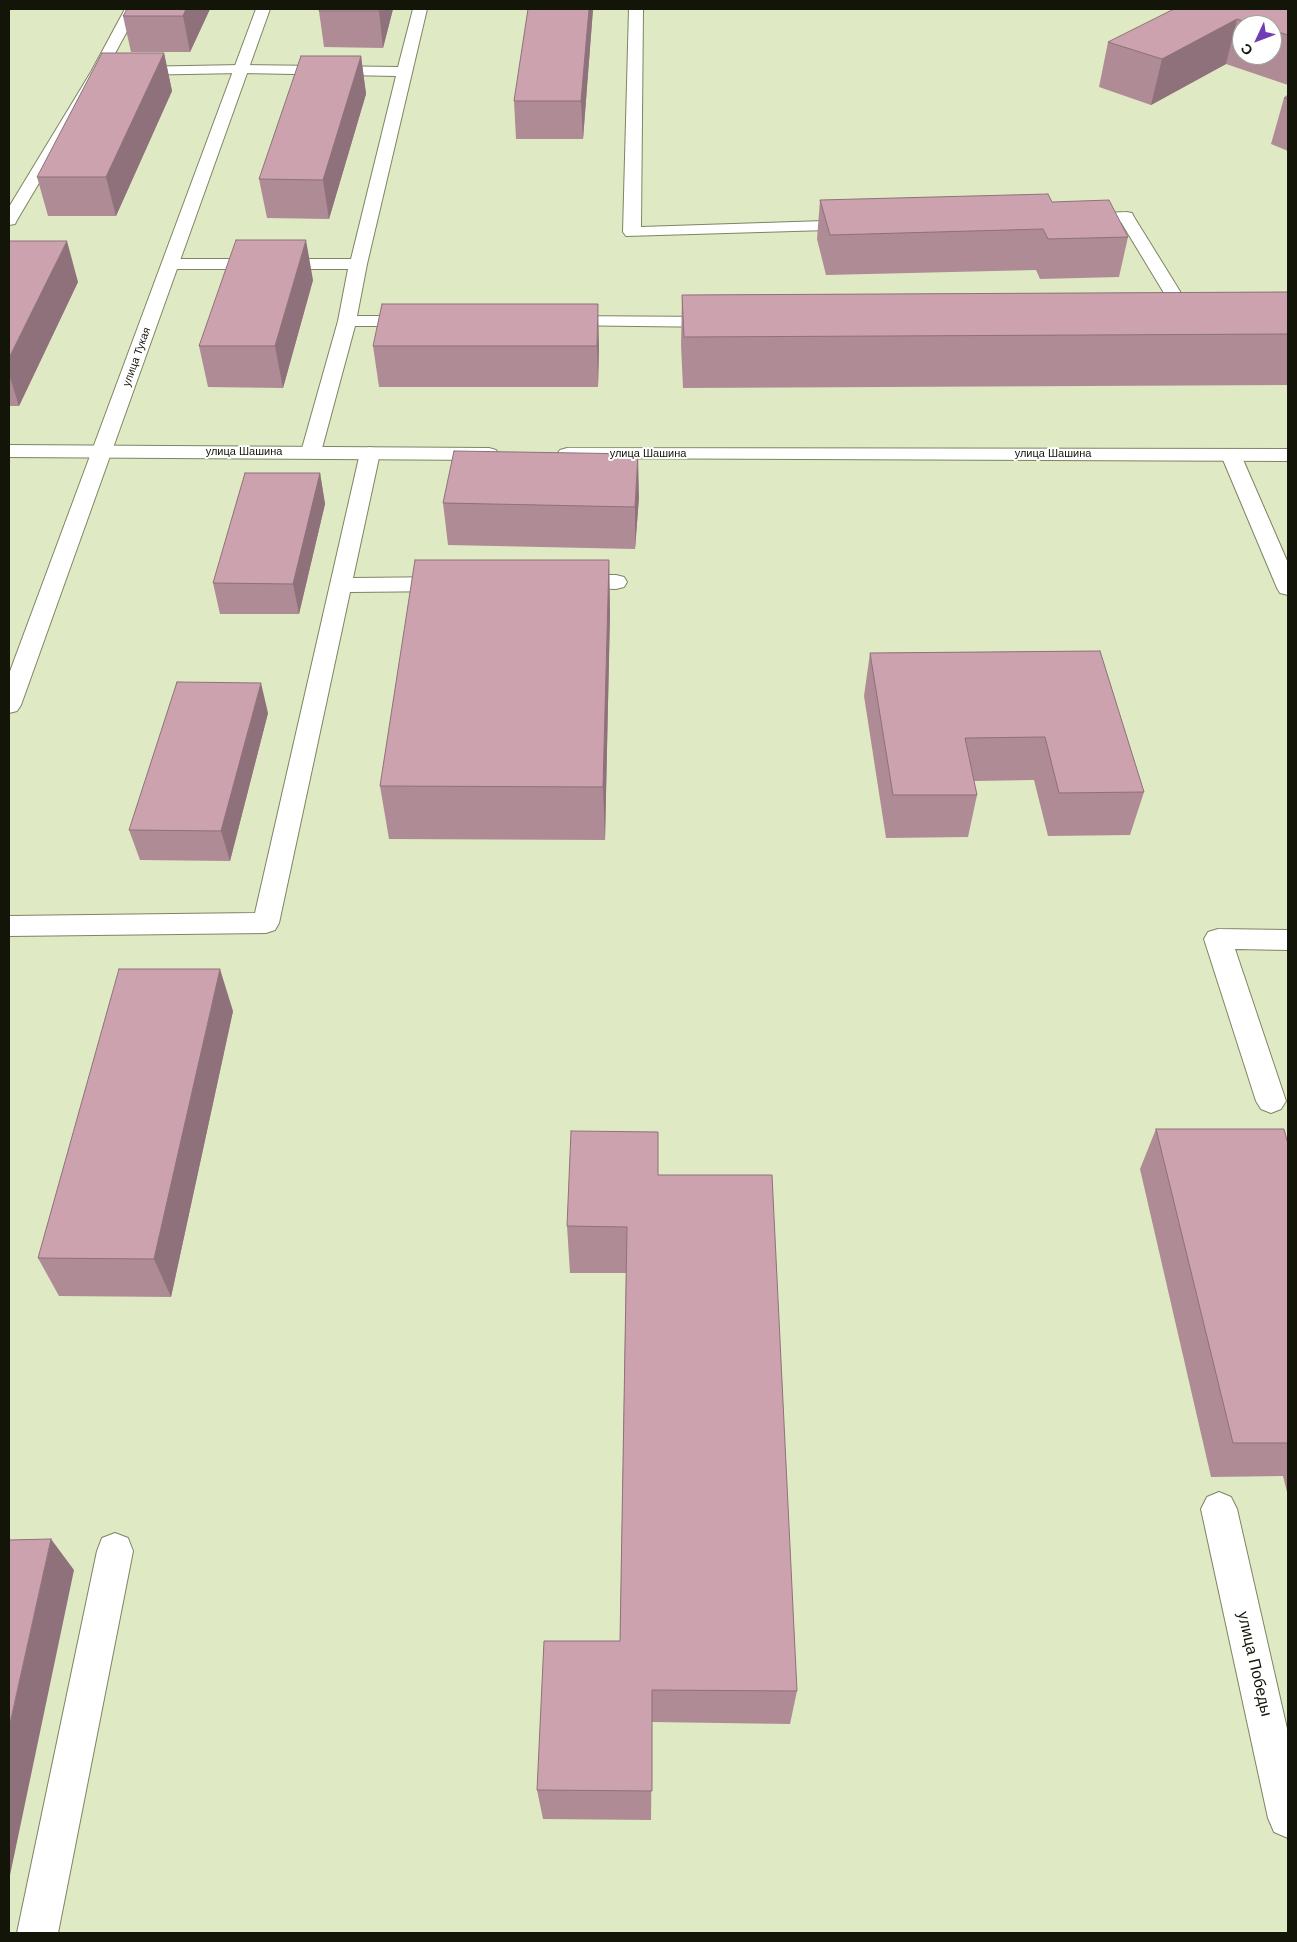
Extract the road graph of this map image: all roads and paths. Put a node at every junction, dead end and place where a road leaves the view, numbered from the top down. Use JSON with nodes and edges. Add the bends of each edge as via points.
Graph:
{"nodes":[{"id":1,"x":132,"y":9,"type":"edge"},
{"id":2,"x":263,"y":9,"type":"edge"},
{"id":3,"x":420,"y":9,"type":"edge"},
{"id":4,"x":636,"y":9,"type":"edge"},
{"id":5,"x":242,"y":69,"type":"junction"},
{"id":6,"x":98,"y":72,"type":"junction"},
{"id":7,"x":405,"y":72,"type":"junction"},
{"id":8,"x":1066,"y":219,"type":"edge"},
{"id":9,"x":9,"y":220,"type":"edge"},
{"id":10,"x":869,"y":225,"type":"edge"},
{"id":11,"x":171,"y":264,"type":"junction"},
{"id":12,"x":358,"y":264,"type":"junction"},
{"id":13,"x":347,"y":321,"type":"junction"},
{"id":14,"x":436,"y":321,"type":"edge"},
{"id":15,"x":545,"y":321,"type":"edge"},
{"id":16,"x":734,"y":322,"type":"edge"},
{"id":17,"x":1171,"y":322,"type":"edge"},
{"id":18,"x":1190,"y":322,"type":"junction"},
{"id":19,"x":1210,"y":322,"type":"edge"},
{"id":20,"x":9,"y":451,"type":"edge"},
{"id":21,"x":101,"y":452,"type":"junction"},
{"id":22,"x":311,"y":452,"type":"junction"},
{"id":23,"x":370,"y":453,"type":"junction"},
{"id":24,"x":508,"y":454,"type":"edge"},
{"id":25,"x":548,"y":454,"type":"edge"},
{"id":26,"x":1231,"y":454,"type":"junction"},
{"id":27,"x":1288,"y":455,"type":"edge"},
{"id":28,"x":616,"y":582,"type":"dead end"},
{"id":29,"x":468,"y":583,"type":"edge"},
{"id":30,"x":547,"y":583,"type":"edge"},
{"id":31,"x":340,"y":585,"type":"junction"},
{"id":32,"x":1288,"y":588,"type":"edge"},
{"id":33,"x":9,"y":705,"type":"edge"},
{"id":34,"x":9,"y":926,"type":"edge"},
{"id":35,"x":1288,"y":940,"type":"edge"},
{"id":36,"x":1271,"y":1102,"type":"dead end"},
{"id":37,"x":1219,"y":1509,"type":"dead end"},
{"id":38,"x":115,"y":1551,"type":"dead end"},
{"id":39,"x":1288,"y":1818,"type":"edge"},
{"id":40,"x":37,"y":1933,"type":"edge"}],
"edges":[{"from":1,"to":6,"type":"street"},
{"from":2,"to":5,"type":"street","name":"улица Тукая"},
{"from":3,"to":7,"type":"street"},
{"from":4,"to":10,"type":"street","via":[[632,232]]},
{"from":5,"to":6,"type":"street"},
{"from":5,"to":7,"type":"street"},
{"from":5,"to":11,"type":"street","name":"улица Тукая"},
{"from":6,"to":9,"type":"street"},
{"from":7,"to":12,"type":"street"},
{"from":8,"to":18,"type":"street","via":[[1126,217]]},
{"from":11,"to":12,"type":"street"},
{"from":11,"to":21,"type":"street","name":"улица Тукая"},
{"from":12,"to":13,"type":"street"},
{"from":13,"to":14,"type":"street"},
{"from":13,"to":22,"type":"street"},
{"from":15,"to":16,"type":"street"},
{"from":17,"to":18,"type":"street"},
{"from":18,"to":19,"type":"street"},
{"from":20,"to":21,"type":"street","name":"улица Шашина"},
{"from":21,"to":22,"type":"street","name":"улица Шашина"},
{"from":21,"to":33,"type":"street","name":"улица Тукая"},
{"from":22,"to":23,"type":"street","name":"улица Шашина"},
{"from":23,"to":24,"type":"street","name":"улица Шашина"},
{"from":23,"to":31,"type":"street"},
{"from":25,"to":26,"type":"street","name":"улица Шашина"},
{"from":26,"to":27,"type":"street","name":"улица Шашина"},
{"from":26,"to":32,"type":"street"},
{"from":28,"to":30,"type":"street"},
{"from":29,"to":31,"type":"street"},
{"from":31,"to":34,"type":"street","via":[[266,923]]},
{"from":35,"to":36,"type":"street","via":[[1218,938]]},
{"from":37,"to":39,"type":"street","name":"улица Победы"},
{"from":38,"to":40,"type":"street"}]}
